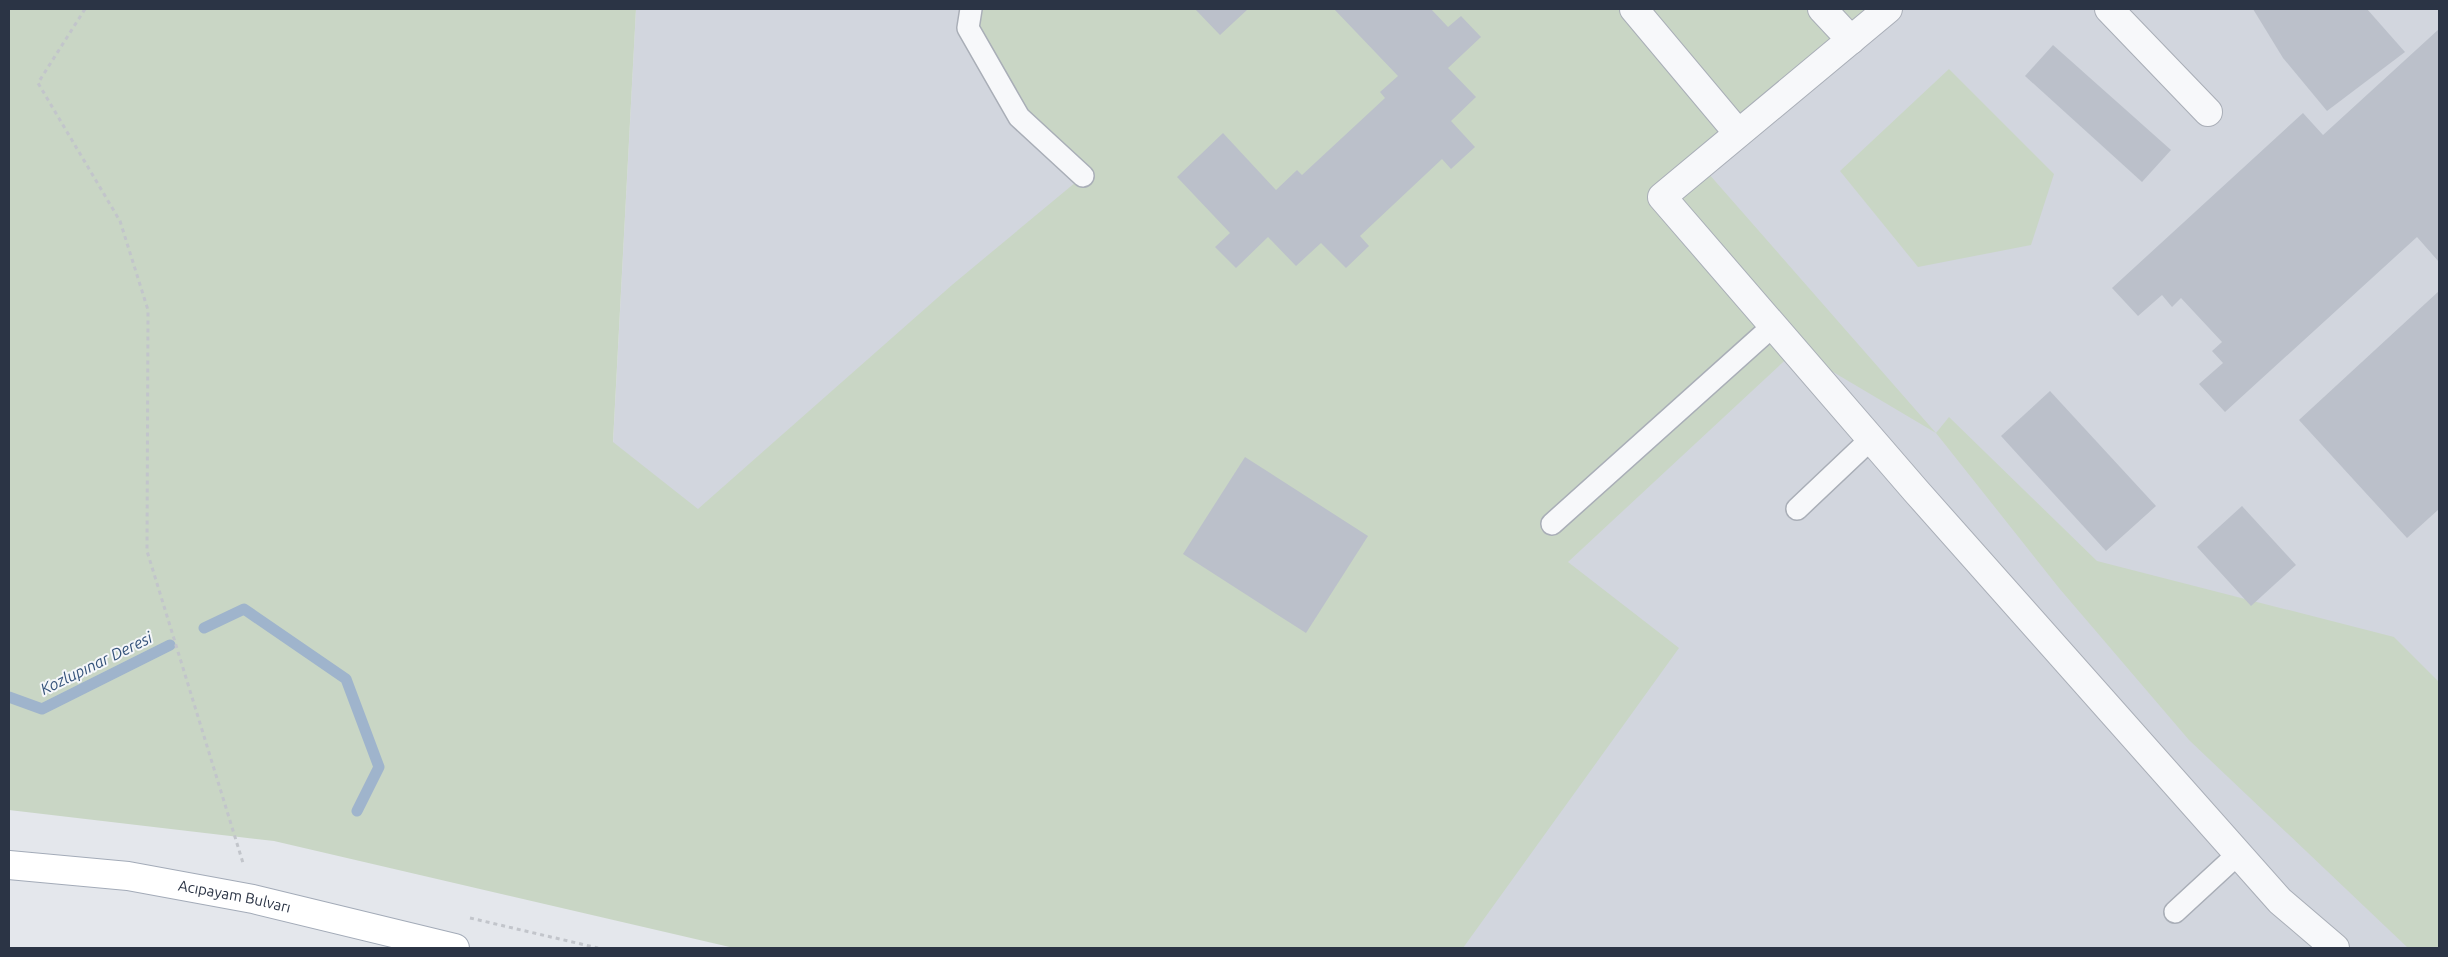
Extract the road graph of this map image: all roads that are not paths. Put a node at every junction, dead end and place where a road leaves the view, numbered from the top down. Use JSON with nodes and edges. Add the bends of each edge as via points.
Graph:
{"nodes":[{"id":1,"x":971,"y":9,"type":"edge"},
{"id":2,"x":1634,"y":9,"type":"edge"},
{"id":3,"x":1822,"y":9,"type":"edge"},
{"id":4,"x":1888,"y":9,"type":"edge"},
{"id":5,"x":2109,"y":9,"type":"edge"},
{"id":6,"x":1851,"y":40,"type":"junction"},
{"id":7,"x":2208,"y":112,"type":"dead end"},
{"id":8,"x":1738,"y":133,"type":"junction"},
{"id":9,"x":1083,"y":176,"type":"dead end"},
{"id":10,"x":1774,"y":325,"type":"junction"},
{"id":11,"x":1872,"y":438,"type":"junction"},
{"id":12,"x":1798,"y":509,"type":"dead end"},
{"id":13,"x":1552,"y":524,"type":"dead end"},
{"id":14,"x":2238,"y":854,"type":"junction"},
{"id":15,"x":9,"y":865,"type":"edge"},
{"id":16,"x":2175,"y":912,"type":"dead end"},
{"id":17,"x":455,"y":948,"type":"edge"},
{"id":18,"x":2335,"y":948,"type":"edge"}],
"edges":[{"from":1,"to":9,"type":"lane","via":[[968,28],[1019,117]]},
{"from":2,"to":8,"type":"street"},
{"from":3,"to":6,"type":"street"},
{"from":4,"to":6,"type":"street"},
{"from":5,"to":7,"type":"street"},
{"from":6,"to":8,"type":"street"},
{"from":8,"to":10,"type":"street","via":[[1662,197]]},
{"from":10,"to":11,"type":"street"},
{"from":10,"to":13,"type":"lane"},
{"from":11,"to":12,"type":"lane"},
{"from":11,"to":14,"type":"street"},
{"from":14,"to":16,"type":"lane"},
{"from":14,"to":18,"type":"street","via":[[2280,900]]},
{"from":15,"to":17,"type":"main road","name":"Acıpayam Bulvarı","via":[[128,876],[253,899]]}]}
